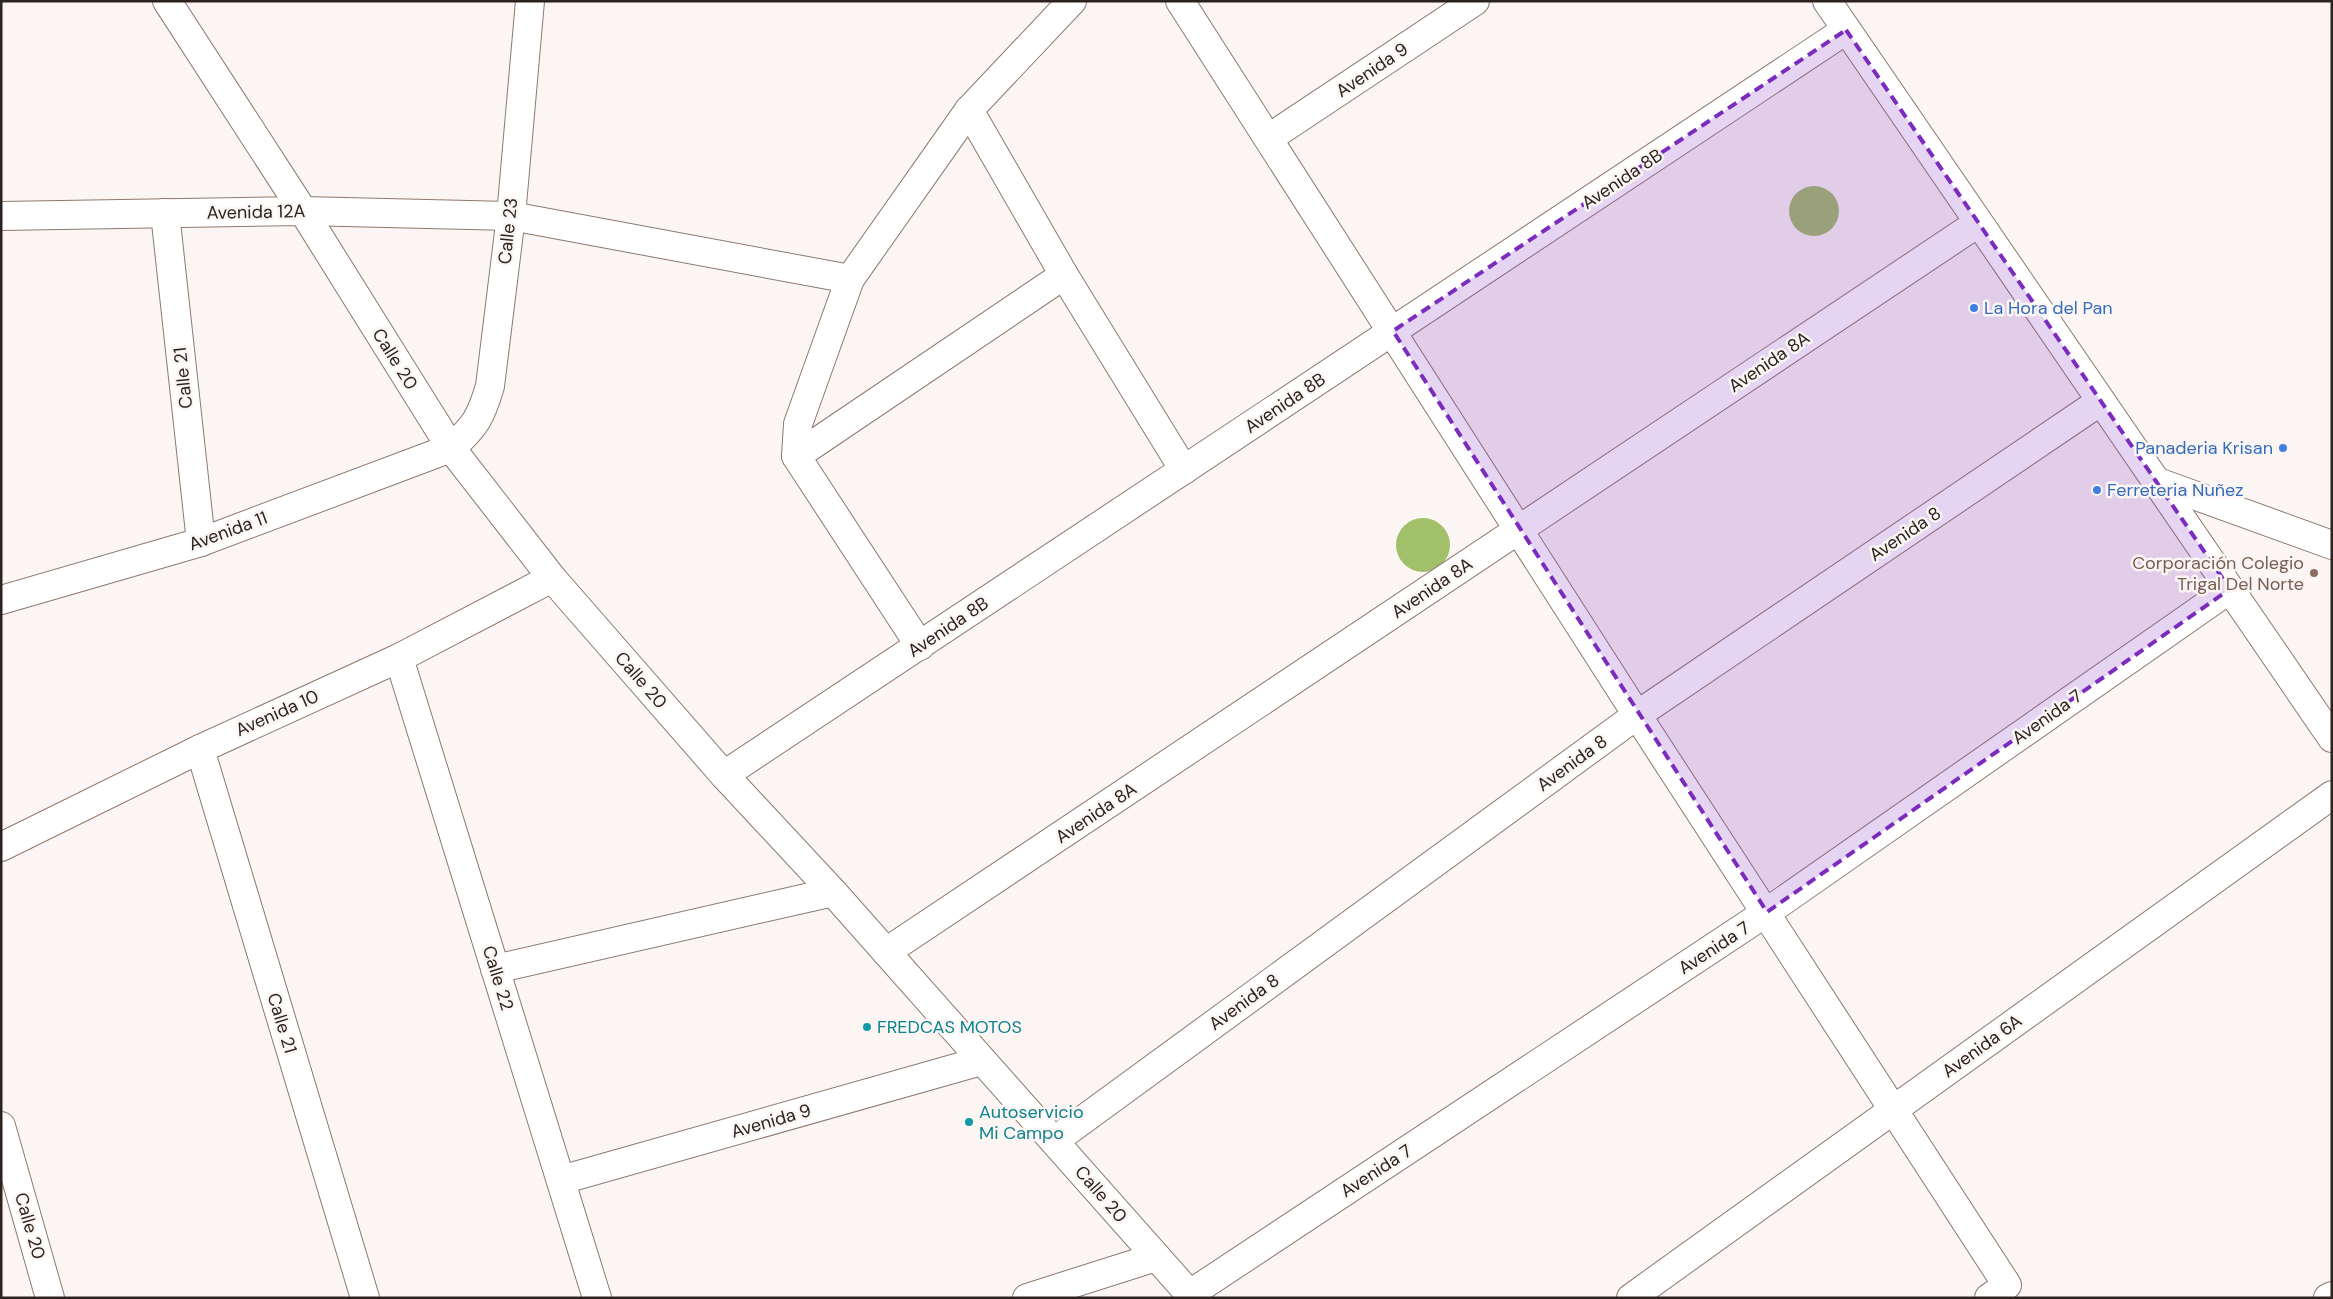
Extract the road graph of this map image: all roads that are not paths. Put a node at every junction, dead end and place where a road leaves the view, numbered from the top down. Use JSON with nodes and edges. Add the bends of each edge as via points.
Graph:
{"nodes":[{"id":1,"x":167,"y":1,"type":"edge"},
{"id":2,"x":530,"y":1,"type":"edge"},
{"id":3,"x":1072,"y":1,"type":"edge"},
{"id":4,"x":1180,"y":1,"type":"edge"},
{"id":5,"x":1475,"y":1,"type":"edge"},
{"id":6,"x":1827,"y":1,"type":"edge"},
{"id":7,"x":1846,"y":30,"type":"junction"},
{"id":8,"x":969,"y":110,"type":"junction"},
{"id":9,"x":1268,"y":138,"type":"junction"},
{"id":10,"x":303,"y":211,"type":"junction"},
{"id":11,"x":165,"y":214,"type":"junction"},
{"id":12,"x":1,"y":216,"type":"edge"},
{"id":13,"x":510,"y":216,"type":"junction"},
{"id":14,"x":1978,"y":223,"type":"junction"},
{"id":15,"x":1064,"y":275,"type":"junction"},
{"id":16,"x":850,"y":279,"type":"junction"},
{"id":17,"x":1392,"y":331,"type":"junction"},
{"id":18,"x":2101,"y":401,"type":"junction"},
{"id":19,"x":451,"y":448,"type":"junction"},
{"id":20,"x":796,"y":456,"type":"junction"},
{"id":21,"x":1184,"y":470,"type":"junction"},
{"id":22,"x":2155,"y":480,"type":"junction"},
{"id":23,"x":1520,"y":529,"type":"junction"},
{"id":24,"x":201,"y":542,"type":"junction"},
{"id":25,"x":2332,"y":545,"type":"edge"},
{"id":26,"x":552,"y":578,"type":"junction"},
{"id":27,"x":2230,"y":589,"type":"junction"},
{"id":28,"x":1,"y":600,"type":"edge"},
{"id":29,"x":920,"y":646,"type":"junction"},
{"id":30,"x":399,"y":658,"type":"junction"},
{"id":31,"x":1637,"y":715,"type":"junction"},
{"id":32,"x":2332,"y":738,"type":"edge"},
{"id":33,"x":200,"y":748,"type":"junction"},
{"id":34,"x":724,"y":776,"type":"junction"},
{"id":35,"x":2332,"y":795,"type":"edge"},
{"id":36,"x":1,"y":847,"type":"edge"},
{"id":37,"x":833,"y":892,"type":"junction"},
{"id":38,"x":1767,"y":912,"type":"junction"},
{"id":39,"x":886,"y":952,"type":"junction"},
{"id":40,"x":495,"y":969,"type":"junction"},
{"id":41,"x":981,"y":1061,"type":"junction"},
{"id":42,"x":1894,"y":1110,"type":"junction"},
{"id":43,"x":1,"y":1126,"type":"edge"},
{"id":44,"x":1054,"y":1141,"type":"junction"},
{"id":45,"x":561,"y":1180,"type":"junction"},
{"id":46,"x":1156,"y":1257,"type":"junction"},
{"id":47,"x":1998,"y":1291,"type":"edge"},
{"id":48,"x":1192,"y":1296,"type":"edge"},
{"id":49,"x":2332,"y":1296,"type":"edge"},
{"id":50,"x":50,"y":1298,"type":"edge"},
{"id":51,"x":365,"y":1298,"type":"edge"},
{"id":52,"x":597,"y":1298,"type":"edge"},
{"id":53,"x":1027,"y":1298,"type":"edge"},
{"id":54,"x":1631,"y":1298,"type":"edge"},
{"id":55,"x":2328,"y":1298,"type":"edge"}],
"edges":[{"from":1,"to":10,"type":"street","name":"Calle 20"},
{"from":2,"to":13,"type":"street","name":"Calle 23"},
{"from":3,"to":8,"type":"street"},
{"from":4,"to":9,"type":"street"},
{"from":5,"to":9,"type":"street","name":"Avenida 9"},
{"from":6,"to":7,"type":"street"},
{"from":7,"to":14,"type":"street"},
{"from":7,"to":17,"type":"street","name":"Avenida 8B"},
{"from":8,"to":15,"type":"street"},
{"from":8,"to":16,"type":"street"},
{"from":9,"to":17,"type":"street"},
{"from":10,"to":11,"type":"street","name":"Avenida 12A"},
{"from":10,"to":13,"type":"street","name":"Avenida 12A"},
{"from":10,"to":19,"type":"street","name":"Calle 20"},
{"from":11,"to":12,"type":"street","name":"Avenida 12A"},
{"from":11,"to":24,"type":"street","name":"Calle 21"},
{"from":13,"to":16,"type":"street","name":"Avenida 12A"},
{"from":13,"to":19,"type":"street","name":"Calle 23","via":[[490,386],[485,405],[472,429]]},
{"from":14,"to":18,"type":"street"},
{"from":14,"to":23,"type":"street","name":"Avenida 8A"},
{"from":15,"to":20,"type":"street"},
{"from":15,"to":21,"type":"street"},
{"from":16,"to":20,"type":"street","via":[[798,424]]},
{"from":17,"to":21,"type":"street","name":"Avenida 8B"},
{"from":17,"to":23,"type":"street"},
{"from":18,"to":22,"type":"street"},
{"from":18,"to":31,"type":"street","name":"Avenida 8"},
{"from":19,"to":24,"type":"street","name":"Avenida 11"},
{"from":19,"to":26,"type":"street","name":"Calle 20"},
{"from":20,"to":29,"type":"street"},
{"from":21,"to":29,"type":"street","name":"Avenida 8B"},
{"from":22,"to":25,"type":"street"},
{"from":22,"to":27,"type":"street"},
{"from":23,"to":31,"type":"street"},
{"from":23,"to":39,"type":"street","name":"Avenida 8A"},
{"from":24,"to":28,"type":"street","name":"Avenida 11"},
{"from":26,"to":30,"type":"street","name":"Avenida 10"},
{"from":26,"to":34,"type":"street","name":"Calle 20"},
{"from":27,"to":32,"type":"street"},
{"from":27,"to":38,"type":"street","name":"Avenida 7"},
{"from":29,"to":34,"type":"street","name":"Avenida 8B"},
{"from":30,"to":33,"type":"street","name":"Avenida 10"},
{"from":30,"to":40,"type":"street","name":"Calle 22"},
{"from":31,"to":38,"type":"street"},
{"from":31,"to":44,"type":"street","name":"Avenida 8"},
{"from":33,"to":36,"type":"street","name":"Avenida 10"},
{"from":33,"to":51,"type":"street","name":"Calle 21"},
{"from":34,"to":37,"type":"street","name":"Calle 20"},
{"from":35,"to":42,"type":"street","name":"Avenida 6A"},
{"from":37,"to":39,"type":"street","name":"Calle 20"},
{"from":37,"to":40,"type":"street"},
{"from":38,"to":42,"type":"street"},
{"from":38,"to":48,"type":"street","name":"Avenida 7"},
{"from":39,"to":41,"type":"street","name":"Calle 20"},
{"from":40,"to":45,"type":"street","name":"Calle 22"},
{"from":41,"to":44,"type":"street","name":"Calle 20"},
{"from":41,"to":45,"type":"street","name":"Avenida 9"},
{"from":42,"to":47,"type":"street"},
{"from":42,"to":54,"type":"street","name":"Avenida 6A"},
{"from":43,"to":50,"type":"street","name":"Calle 20"},
{"from":44,"to":46,"type":"street","name":"Calle 20"},
{"from":45,"to":52,"type":"street","name":"Calle 22"},
{"from":46,"to":48,"type":"street","name":"Calle 20"},
{"from":46,"to":53,"type":"street"},
{"from":49,"to":55,"type":"street"}]}
